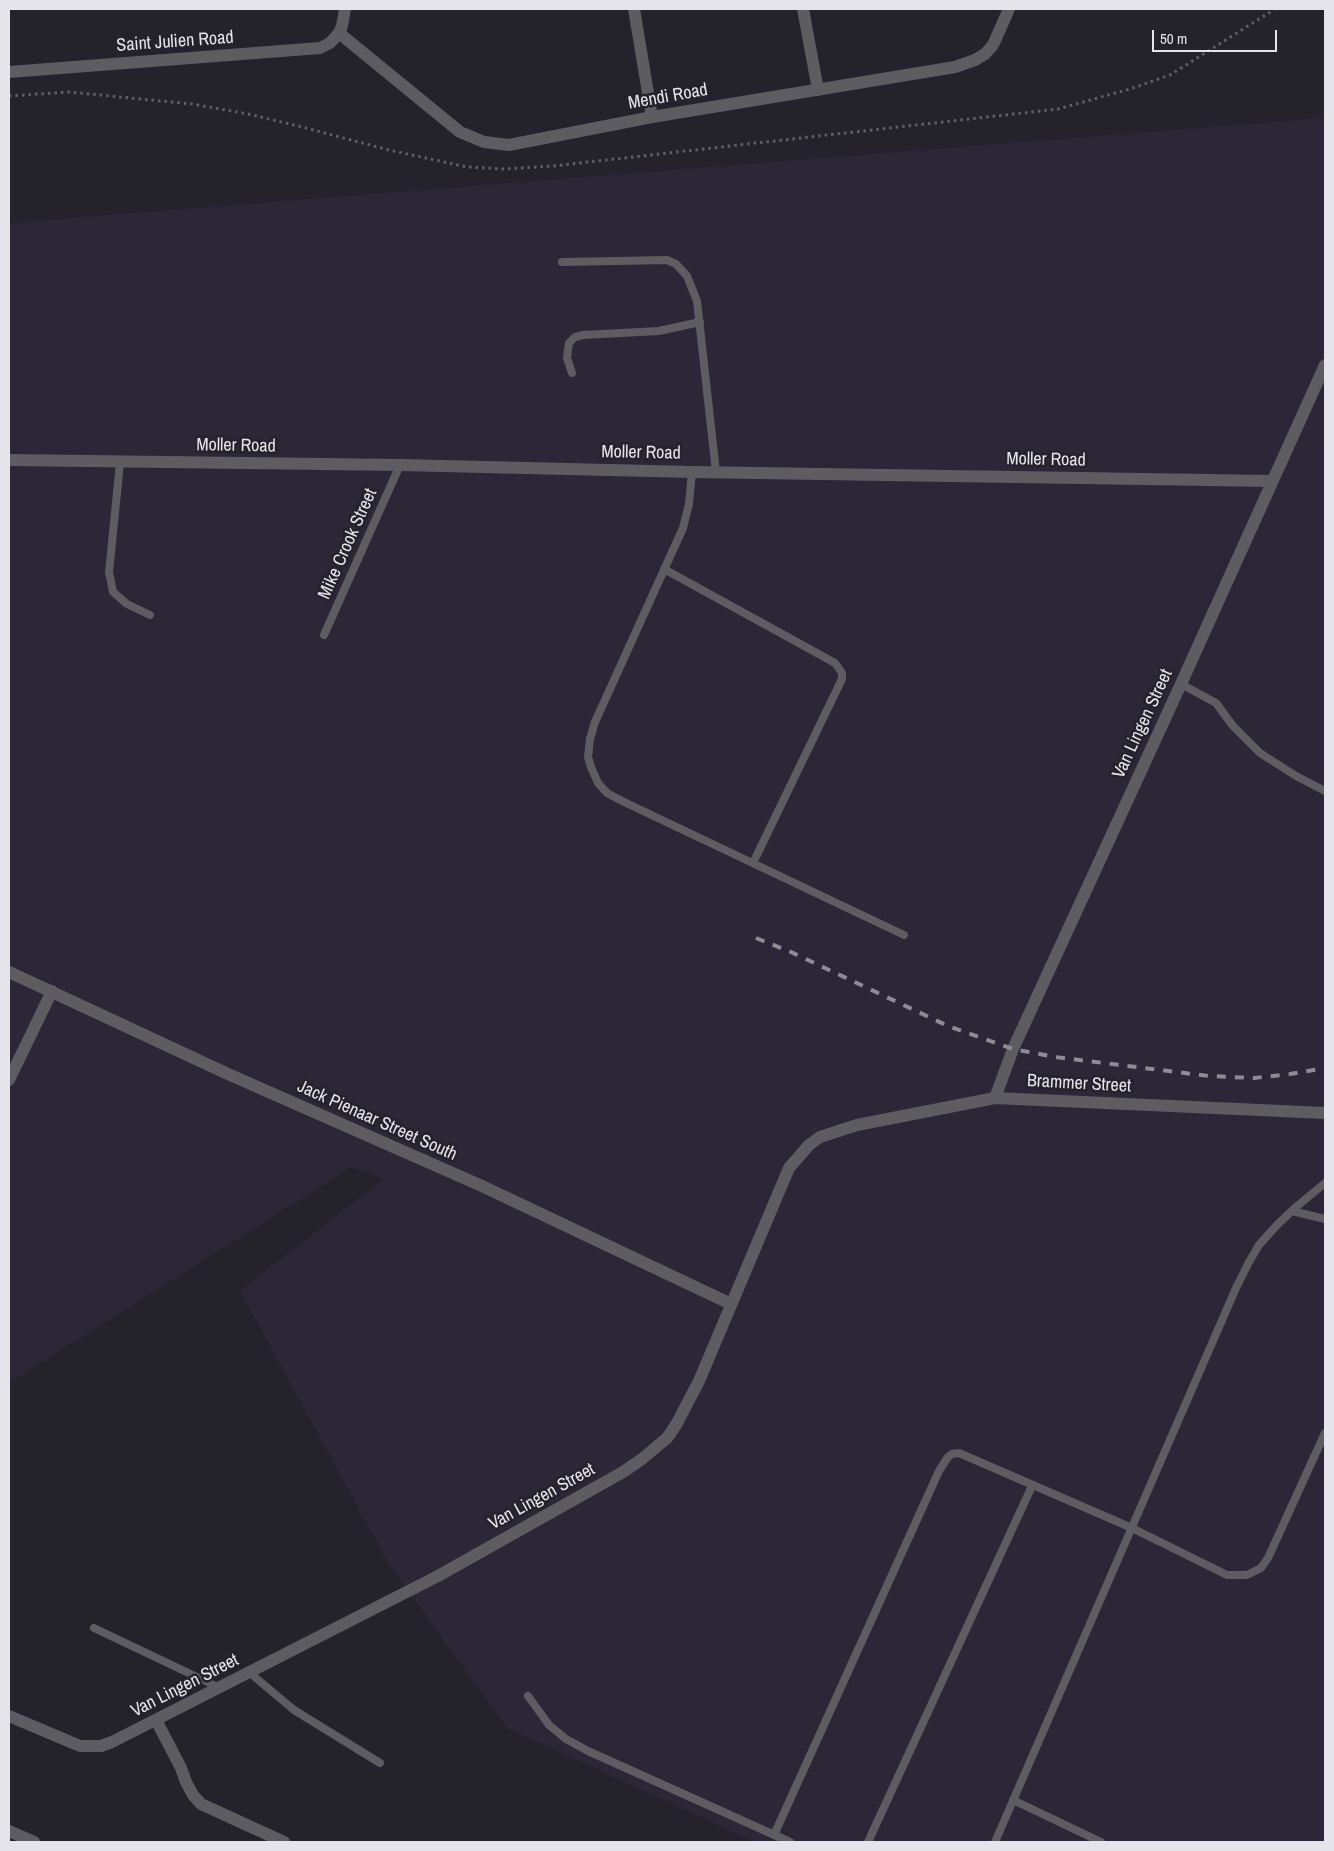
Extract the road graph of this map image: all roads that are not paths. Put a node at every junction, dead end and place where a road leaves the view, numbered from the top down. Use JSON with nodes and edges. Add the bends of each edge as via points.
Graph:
{"nodes":[{"id":1,"x":345,"y":9,"type":"edge"},
{"id":2,"x":634,"y":9,"type":"edge"},
{"id":3,"x":803,"y":9,"type":"edge"},
{"id":4,"x":1009,"y":9,"type":"edge"},
{"id":5,"x":339,"y":33,"type":"junction"},
{"id":6,"x":9,"y":72,"type":"edge"},
{"id":7,"x":818,"y":90,"type":"junction"},
{"id":8,"x":652,"y":117,"type":"junction"},
{"id":9,"x":562,"y":262,"type":"dead end"},
{"id":10,"x":700,"y":322,"type":"junction"},
{"id":11,"x":1325,"y":365,"type":"edge"},
{"id":12,"x":572,"y":373,"type":"dead end"},
{"id":13,"x":9,"y":460,"type":"edge"},
{"id":14,"x":120,"y":462,"type":"junction"},
{"id":15,"x":400,"y":465,"type":"junction"},
{"id":16,"x":692,"y":472,"type":"junction"},
{"id":17,"x":716,"y":472,"type":"junction"},
{"id":18,"x":1272,"y":481,"type":"junction"},
{"id":19,"x":664,"y":569,"type":"junction"},
{"id":20,"x":150,"y":615,"type":"dead end"},
{"id":21,"x":324,"y":635,"type":"dead end"},
{"id":22,"x":1181,"y":684,"type":"junction"},
{"id":23,"x":1325,"y":791,"type":"edge"},
{"id":24,"x":753,"y":863,"type":"junction"},
{"id":25,"x":904,"y":934,"type":"dead end"},
{"id":26,"x":9,"y":972,"type":"edge"},
{"id":27,"x":52,"y":991,"type":"junction"},
{"id":28,"x":9,"y":1080,"type":"edge"},
{"id":29,"x":995,"y":1098,"type":"junction"},
{"id":30,"x":1325,"y":1113,"type":"edge"},
{"id":31,"x":835,"y":1132,"type":"joint"},
{"id":32,"x":1325,"y":1183,"type":"edge"},
{"id":33,"x":1292,"y":1211,"type":"junction"},
{"id":34,"x":1325,"y":1219,"type":"edge"},
{"id":35,"x":731,"y":1304,"type":"junction"},
{"id":36,"x":1325,"y":1434,"type":"edge"},
{"id":37,"x":1032,"y":1486,"type":"junction"},
{"id":38,"x":1132,"y":1528,"type":"junction"},
{"id":39,"x":94,"y":1628,"type":"dead end"},
{"id":40,"x":250,"y":1673,"type":"junction"},
{"id":41,"x":220,"y":1688,"type":"junction"},
{"id":42,"x":528,"y":1696,"type":"dead end"},
{"id":43,"x":9,"y":1716,"type":"edge"},
{"id":44,"x":156,"y":1720,"type":"junction"},
{"id":45,"x":380,"y":1763,"type":"dead end"},
{"id":46,"x":1013,"y":1800,"type":"junction"},
{"id":47,"x":9,"y":1830,"type":"edge"},
{"id":48,"x":774,"y":1835,"type":"junction"},
{"id":49,"x":34,"y":1842,"type":"edge"},
{"id":50,"x":284,"y":1842,"type":"edge"},
{"id":51,"x":790,"y":1842,"type":"edge"},
{"id":52,"x":868,"y":1842,"type":"edge"},
{"id":53,"x":995,"y":1842,"type":"edge"},
{"id":54,"x":1101,"y":1842,"type":"edge"}],
"edges":[{"from":1,"to":5,"type":"street"},
{"from":2,"to":8,"type":"street"},
{"from":3,"to":7,"type":"street"},
{"from":4,"to":7,"type":"street","name":"Mendi Road","via":[[993,45],[985,54],[966,64]]},
{"from":5,"to":6,"type":"street","name":"Saint Julien Road","via":[[320,48]]},
{"from":5,"to":8,"type":"street","name":"Mendi Road","via":[[460,132],[484,142],[509,145]]},
{"from":7,"to":8,"type":"street","name":"Mendi Road"},
{"from":9,"to":10,"type":"lane","via":[[667,260],[687,276],[695,291]]},
{"from":10,"to":12,"type":"lane","via":[[658,331],[575,337],[569,343],[567,358]]},
{"from":10,"to":17,"type":"lane"},
{"from":11,"to":18,"type":"street","name":"Van Lingen Street"},
{"from":13,"to":14,"type":"street","name":"Moller Road"},
{"from":14,"to":15,"type":"street","name":"Moller Road"},
{"from":14,"to":20,"type":"lane","via":[[109,572],[113,592],[127,604]]},
{"from":15,"to":16,"type":"street","name":"Moller Road"},
{"from":15,"to":21,"type":"lane","name":"Mike Crook Street"},
{"from":16,"to":17,"type":"street","name":"Moller Road"},
{"from":16,"to":19,"type":"lane","via":[[687,515]]},
{"from":17,"to":18,"type":"street","name":"Moller Road"},
{"from":18,"to":22,"type":"street","name":"Van Lingen Street"},
{"from":19,"to":24,"type":"lane","via":[[595,722],[588,757],[591,767],[607,793]]},
{"from":19,"to":24,"type":"lane","via":[[835,663],[842,673],[842,679]]},
{"from":22,"to":23,"type":"lane","via":[[1216,703],[1260,753]]},
{"from":22,"to":29,"type":"street","name":"Van Lingen Street","via":[[1012,1049]]},
{"from":24,"to":25,"type":"lane"},
{"from":26,"to":27,"type":"street","name":"Jack Pienaar Street South"},
{"from":27,"to":28,"type":"street"},
{"from":27,"to":35,"type":"street","name":"Jack Pienaar Street South","via":[[228,1074],[482,1186]]},
{"from":29,"to":30,"type":"street","name":"Brammer Street"},
{"from":29,"to":31,"type":"street","name":"Brammer Street"},
{"from":31,"to":35,"type":"street","name":"Van Lingen Street","via":[[809,1144],[789,1168]]},
{"from":32,"to":33,"type":"lane"},
{"from":33,"to":34,"type":"lane"},
{"from":33,"to":38,"type":"lane","via":[[1258,1245],[1249,1262]]},
{"from":35,"to":40,"type":"street","name":"Van Lingen Street","via":[[699,1381],[667,1438],[655,1450],[623,1472],[438,1576]]},
{"from":36,"to":38,"type":"lane","via":[[1268,1558],[1255,1572],[1227,1575]]},
{"from":37,"to":38,"type":"lane"},
{"from":37,"to":48,"type":"lane","via":[[959,1453],[948,1457],[938,1471]]},
{"from":37,"to":52,"type":"lane"},
{"from":38,"to":46,"type":"lane"},
{"from":39,"to":41,"type":"lane"},
{"from":40,"to":41,"type":"street","name":"Van Lingen Street"},
{"from":40,"to":45,"type":"lane","via":[[294,1710]]},
{"from":41,"to":44,"type":"street","name":"Van Lingen Street"},
{"from":42,"to":48,"type":"lane","via":[[549,1725],[566,1739]]},
{"from":43,"to":44,"type":"street","name":"Van Lingen Street","via":[[80,1746],[101,1746]]},
{"from":44,"to":50,"type":"street","via":[[186,1782],[201,1804]]},
{"from":46,"to":53,"type":"lane"},
{"from":46,"to":54,"type":"lane"},
{"from":47,"to":49,"type":"street"},
{"from":48,"to":51,"type":"lane"}]}
